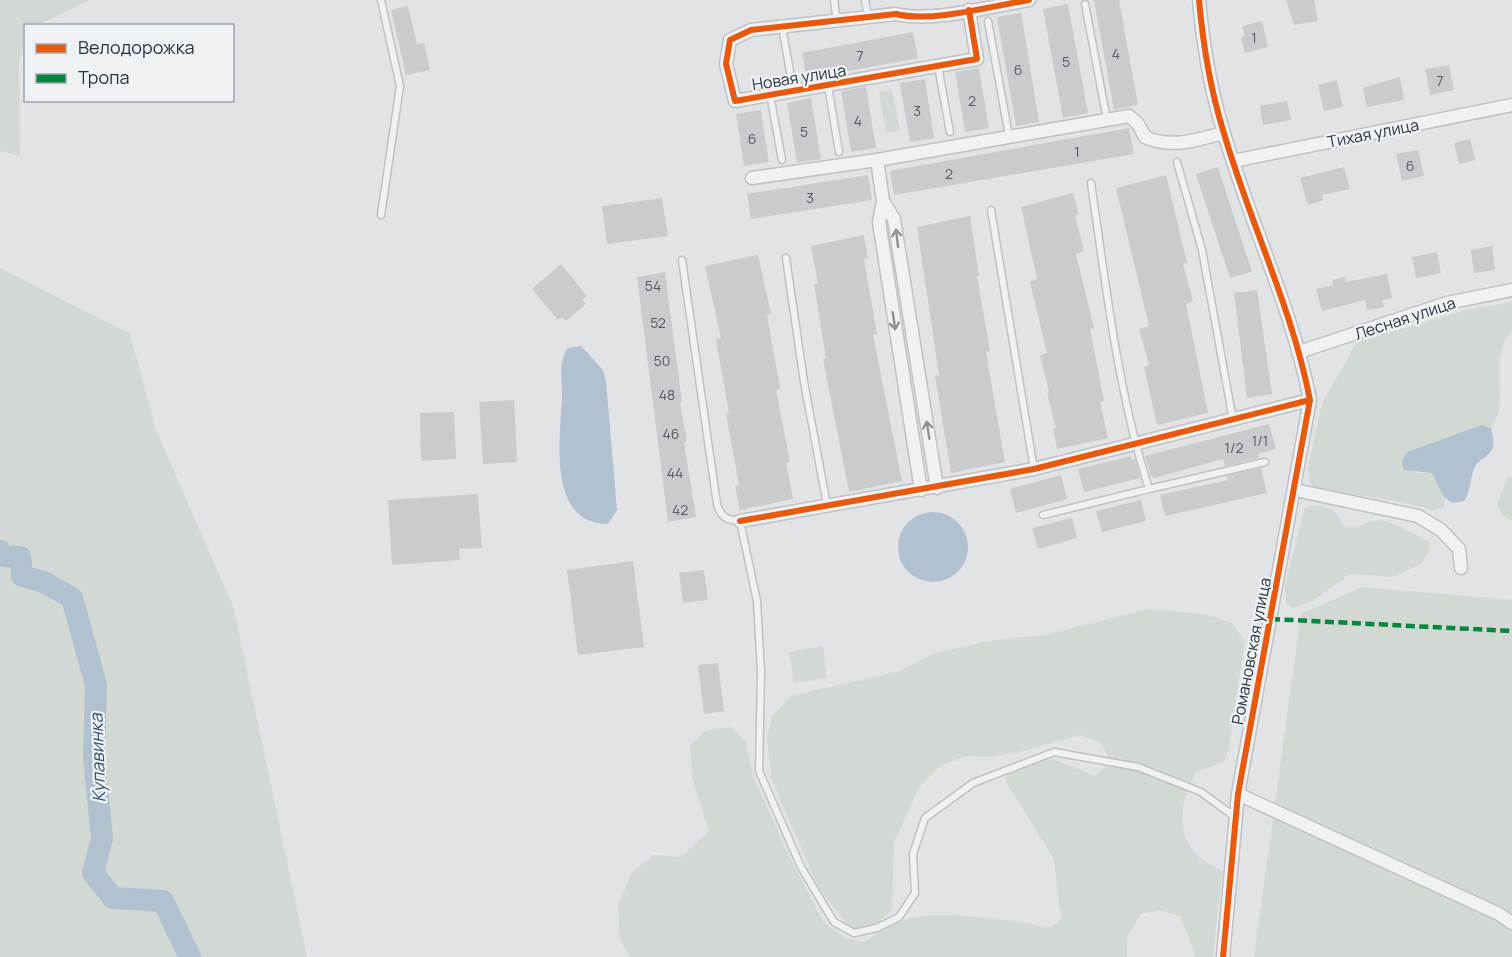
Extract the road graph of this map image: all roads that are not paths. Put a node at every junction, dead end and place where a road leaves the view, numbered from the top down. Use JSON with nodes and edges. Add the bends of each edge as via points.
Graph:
{"nodes":[{"id":1,"x":381,"y":0,"type":"edge"},
{"id":2,"x":834,"y":0,"type":"edge"},
{"id":3,"x":865,"y":0,"type":"edge"},
{"id":4,"x":1029,"y":0,"type":"edge"},
{"id":5,"x":1199,"y":0,"type":"edge"},
{"id":6,"x":1085,"y":4,"type":"dead end"},
{"id":7,"x":969,"y":10,"type":"junction"},
{"id":8,"x":868,"y":18,"type":"junction"},
{"id":9,"x":988,"y":21,"type":"dead end"},
{"id":10,"x":837,"y":22,"type":"junction"},
{"id":11,"x":782,"y":27,"type":"junction"},
{"id":12,"x":938,"y":66,"type":"junction"},
{"id":13,"x":791,"y":77,"type":"dead end"},
{"id":14,"x":828,"y":86,"type":"junction"},
{"id":15,"x":770,"y":95,"type":"junction"},
{"id":16,"x":1512,"y":105,"type":"edge"},
{"id":17,"x":1107,"y":120,"type":"junction"},
{"id":18,"x":950,"y":132,"type":"dead end"},
{"id":19,"x":1223,"y":132,"type":"junction"},
{"id":20,"x":1009,"y":137,"type":"junction"},
{"id":21,"x":839,"y":152,"type":"dead end"},
{"id":22,"x":782,"y":160,"type":"dead end"},
{"id":23,"x":877,"y":160,"type":"junction"},
{"id":24,"x":1233,"y":161,"type":"junction"},
{"id":25,"x":1177,"y":162,"type":"dead end"},
{"id":26,"x":752,"y":178,"type":"dead end"},
{"id":27,"x":1091,"y":183,"type":"dead end"},
{"id":28,"x":883,"y":201,"type":"junction"},
{"id":29,"x":991,"y":210,"type":"dead end"},
{"id":30,"x":381,"y":215,"type":"dead end"},
{"id":31,"x":786,"y":258,"type":"dead end"},
{"id":32,"x":682,"y":260,"type":"dead end"},
{"id":33,"x":904,"y":289,"type":"junction"},
{"id":34,"x":1512,"y":290,"type":"edge"},
{"id":35,"x":890,"y":292,"type":"junction"},
{"id":36,"x":1299,"y":352,"type":"junction"},
{"id":37,"x":922,"y":394,"type":"junction"},
{"id":38,"x":906,"y":398,"type":"junction"},
{"id":39,"x":1310,"y":400,"type":"junction"},
{"id":40,"x":1233,"y":421,"type":"junction"},
{"id":41,"x":1135,"y":443,"type":"junction"},
{"id":42,"x":1265,"y":462,"type":"dead end"},
{"id":43,"x":1034,"y":469,"type":"junction"},
{"id":44,"x":937,"y":488,"type":"junction"},
{"id":45,"x":1149,"y":489,"type":"junction"},
{"id":46,"x":921,"y":490,"type":"junction"},
{"id":47,"x":1295,"y":490,"type":"junction"},
{"id":48,"x":827,"y":506,"type":"junction"},
{"id":49,"x":1043,"y":515,"type":"dead end"},
{"id":50,"x":740,"y":521,"type":"junction"},
{"id":51,"x":1461,"y":568,"type":"dead end"},
{"id":52,"x":1238,"y":794,"type":"junction"},
{"id":53,"x":1235,"y":817,"type":"junction"},
{"id":54,"x":1512,"y":923,"type":"edge"},
{"id":55,"x":1222,"y":957,"type":"edge"}],
"edges":[{"from":1,"to":30,"type":"lane","via":[[400,86]]},
{"from":2,"to":10,"type":"lane"},
{"from":3,"to":8,"type":"lane"},
{"from":4,"to":7,"type":"street","name":"Новая улица"},
{"from":5,"to":19,"type":"street","name":"Романовская улица","via":[[1206,56]]},
{"from":6,"to":17,"type":"lane"},
{"from":7,"to":8,"type":"street","name":"Новая улица","via":[[913,19],[896,15]]},
{"from":7,"to":12,"type":"street","name":"Новая улица","via":[[977,59]]},
{"from":8,"to":10,"type":"street","name":"Новая улица"},
{"from":9,"to":20,"type":"lane"},
{"from":10,"to":11,"type":"street","name":"Новая улица"},
{"from":11,"to":13,"type":"lane"},
{"from":11,"to":15,"type":"street","name":"Новая улица","via":[[751,30],[730,40],[726,64],[735,101]]},
{"from":12,"to":14,"type":"street","name":"Новая улица"},
{"from":12,"to":18,"type":"lane"},
{"from":14,"to":15,"type":"street","name":"Новая улица"},
{"from":14,"to":21,"type":"lane"},
{"from":15,"to":22,"type":"lane"},
{"from":16,"to":24,"type":"street","name":"Тихая улица"},
{"from":17,"to":19,"type":"street","via":[[1129,116],[1145,137],[1159,143],[1189,142]]},
{"from":17,"to":20,"type":"street"},
{"from":19,"to":24,"type":"street","name":"Романовская улица"},
{"from":20,"to":23,"type":"street"},
{"from":23,"to":26,"type":"street"},
{"from":23,"to":28,"type":"street"},
{"from":24,"to":36,"type":"street","name":"Романовская улица"},
{"from":25,"to":40,"type":"lane","via":[[1202,250]]},
{"from":27,"to":41,"type":"lane","via":[[1116,352]]},
{"from":33,"to":28,"type":"street","one_way":true,"via":[[894,219]]},
{"from":28,"to":35,"type":"street","via":[[879,222]]},
{"from":29,"to":43,"type":"lane"},
{"from":31,"to":48,"type":"lane"},
{"from":32,"to":50,"type":"lane","via":[[717,504],[720,514],[728,520]]},
{"from":33,"to":35,"type":"street"},
{"from":33,"to":37,"type":"street"},
{"from":34,"to":36,"type":"street","name":"Лесная улица","via":[[1447,303]]},
{"from":35,"to":38,"type":"street","one_way":true},
{"from":36,"to":39,"type":"street","name":"Романовская улица"},
{"from":37,"to":38,"type":"street"},
{"from":44,"to":37,"type":"street","one_way":true},
{"from":38,"to":46,"type":"street"},
{"from":39,"to":40,"type":"street"},
{"from":39,"to":47,"type":"street","name":"Романовская улица"},
{"from":40,"to":41,"type":"street"},
{"from":41,"to":43,"type":"street"},
{"from":41,"to":45,"type":"lane"},
{"from":42,"to":45,"type":"lane"},
{"from":43,"to":44,"type":"street"},
{"from":44,"to":46,"type":"street"},
{"from":45,"to":49,"type":"lane"},
{"from":46,"to":48,"type":"street"},
{"from":47,"to":51,"type":"street","via":[[1418,516],[1441,530],[1460,549]]},
{"from":47,"to":52,"type":"street","name":"Романовская улица"},
{"from":48,"to":50,"type":"street"},
{"from":50,"to":53,"type":"lane","via":[[757,601],[761,672],[759,771],[801,867],[834,922],[854,933],[877,928],[899,916],[915,893],[913,854],[925,818],[974,783],[1054,752],[1138,767],[1201,792]]},
{"from":52,"to":53,"type":"street","name":"Романовская улица"},
{"from":52,"to":54,"type":"street"},
{"from":53,"to":55,"type":"street","name":"Романовская улица"}]}
